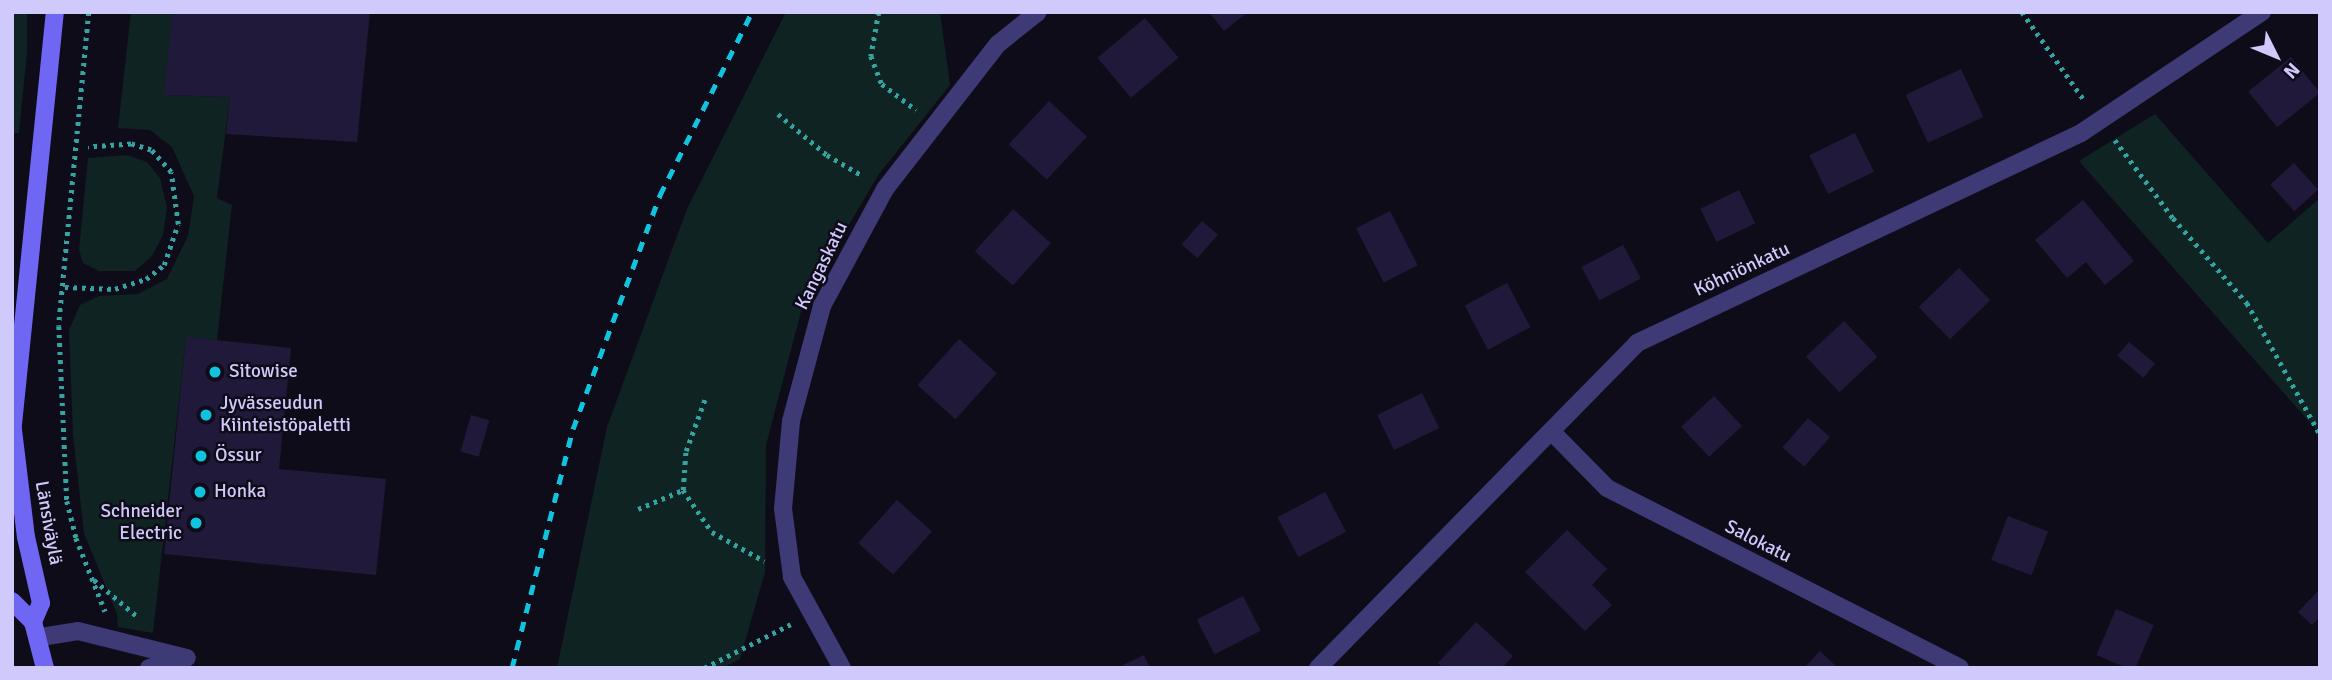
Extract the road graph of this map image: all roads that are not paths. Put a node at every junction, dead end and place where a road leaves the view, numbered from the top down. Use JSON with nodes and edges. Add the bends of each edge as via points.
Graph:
{"nodes":[{"id":1,"x":55,"y":12,"type":"edge"},
{"id":2,"x":1038,"y":12,"type":"edge"},
{"id":3,"x":2262,"y":12,"type":"edge"},
{"id":4,"x":13,"y":432,"type":"edge"},
{"id":5,"x":1552,"y":432,"type":"junction"},
{"id":6,"x":12,"y":601,"type":"edge"},
{"id":7,"x":37,"y":630,"type":"junction"},
{"id":8,"x":45,"y":668,"type":"edge"},
{"id":9,"x":149,"y":668,"type":"edge"},
{"id":10,"x":842,"y":668,"type":"edge"},
{"id":11,"x":1318,"y":668,"type":"edge"},
{"id":12,"x":1960,"y":668,"type":"edge"}],
"edges":[{"from":1,"to":4,"type":"main road","name":"Länsiväylä"},
{"from":2,"to":10,"type":"street","name":"Kangaskatu","via":[[998,44],[885,189],[822,306],[791,421],[783,509],[792,577]]},
{"from":3,"to":5,"type":"street","name":"Köhniönkatu","via":[[2100,121],[1636,344]]},
{"from":4,"to":7,"type":"main road","name":"Länsiväylä","via":[[26,537],[41,603]]},
{"from":5,"to":11,"type":"street","name":"Köhniönkatu"},
{"from":5,"to":12,"type":"street","name":"Salokatu","via":[[1607,488]]},
{"from":6,"to":7,"type":"main road"},
{"from":7,"to":8,"type":"main road","name":"Länsiväylä"},
{"from":7,"to":9,"type":"street","via":[[78,631],[187,658]]}]}
